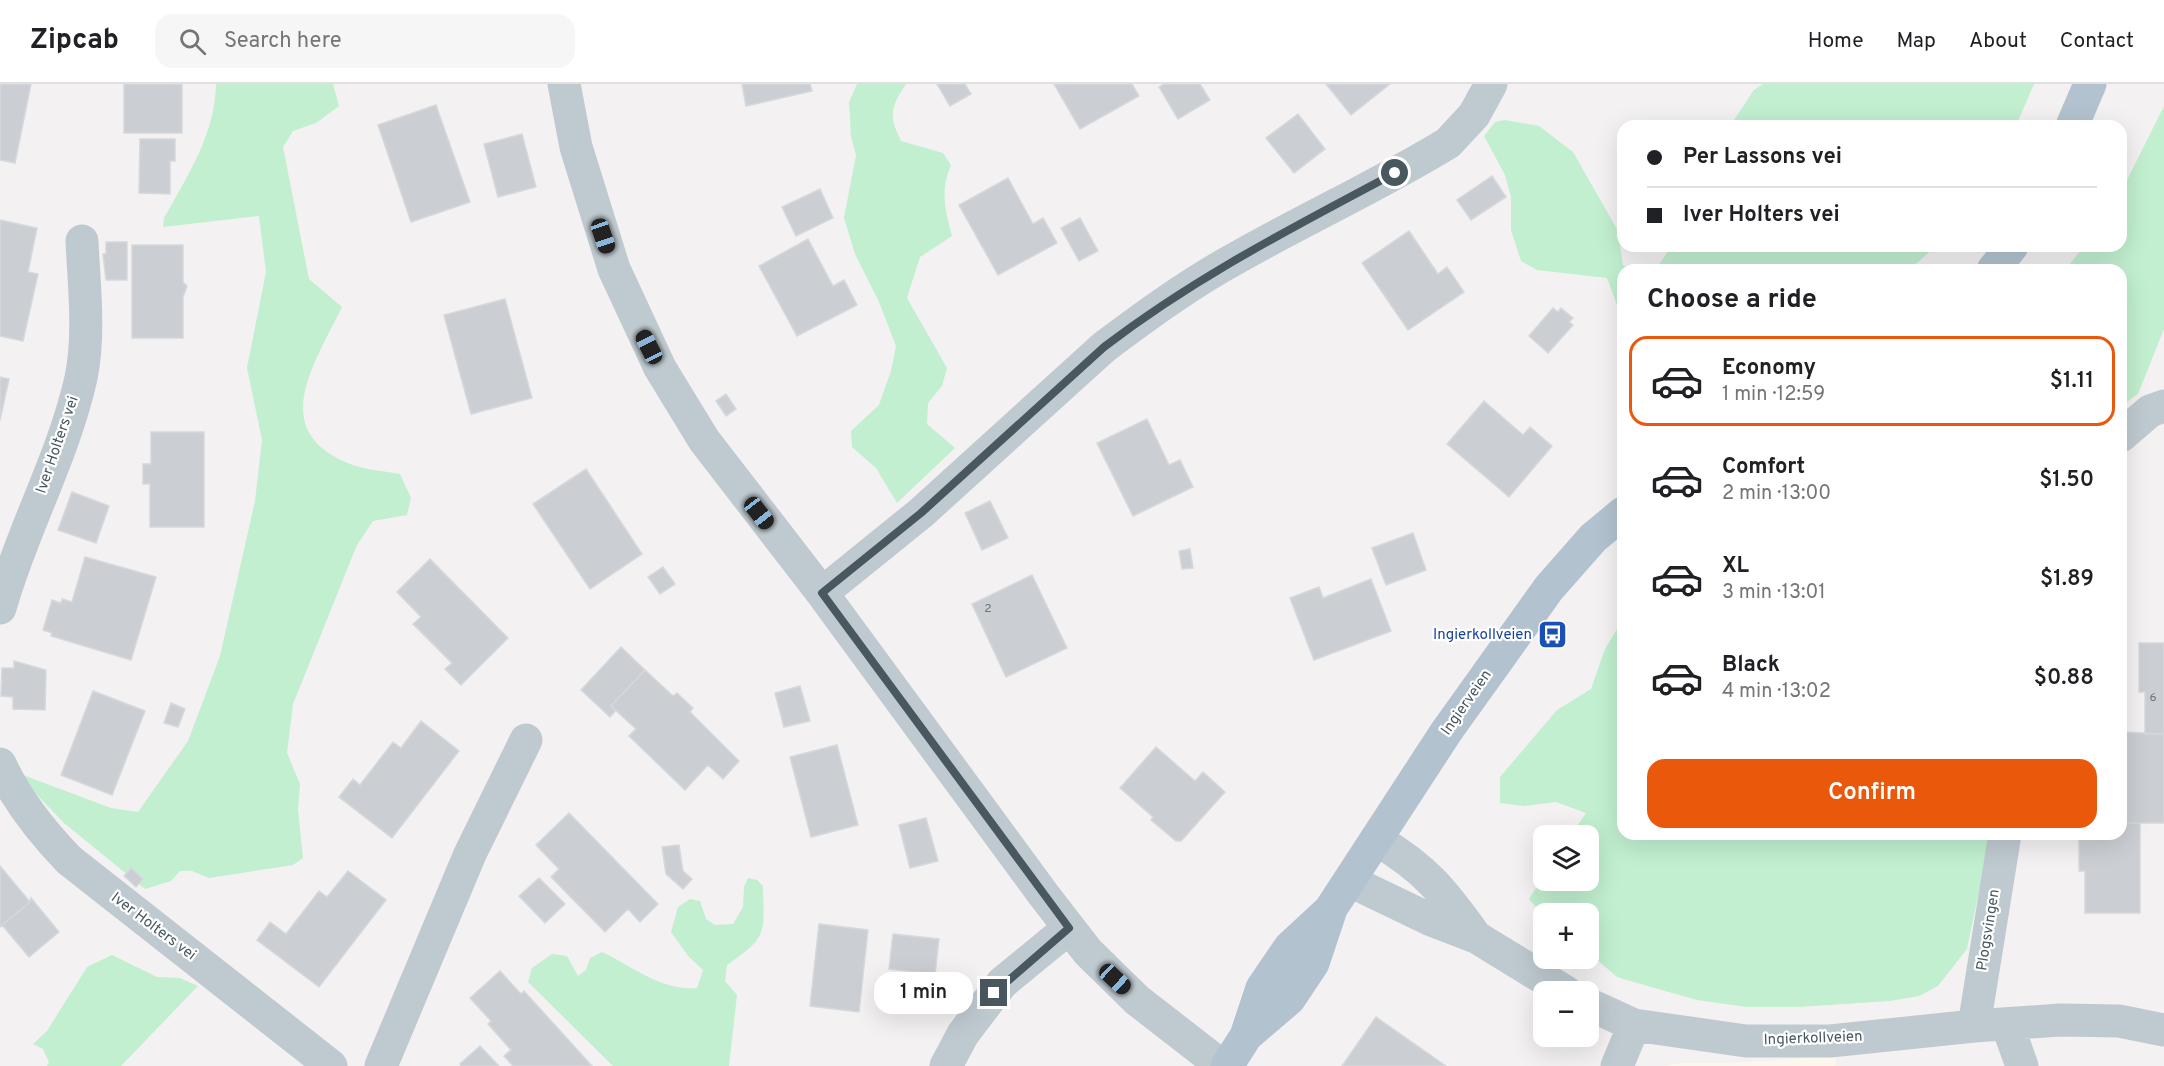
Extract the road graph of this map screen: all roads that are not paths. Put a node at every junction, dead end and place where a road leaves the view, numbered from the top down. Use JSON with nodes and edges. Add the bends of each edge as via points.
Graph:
{"nodes":[{"id":1,"x":564,"y":84,"type":"edge"},
{"id":2,"x":1491,"y":84,"type":"edge"},
{"id":3,"x":2090,"y":84,"type":"edge"},
{"id":4,"x":2075,"y":120,"type":"edge"},
{"id":5,"x":82,"y":241,"type":"dead end"},
{"id":6,"x":2007,"y":252,"type":"edge"},
{"id":7,"x":1998,"y":264,"type":"edge"},
{"id":8,"x":2164,"y":406,"type":"edge"},
{"id":9,"x":2127,"y":431,"type":"edge"},
{"id":10,"x":1617,"y":518,"type":"edge"},
{"id":11,"x":822,"y":593,"type":"junction"},
{"id":12,"x":0,"y":608,"type":"edge"},
{"id":13,"x":526,"y":740,"type":"dead end"},
{"id":14,"x":0,"y":764,"type":"edge"},
{"id":15,"x":1377,"y":840,"type":"junction"},
{"id":16,"x":2004,"y":840,"type":"edge"},
{"id":17,"x":1350,"y":881,"type":"junction"},
{"id":18,"x":1069,"y":928,"type":"junction"},
{"id":19,"x":1476,"y":937,"type":"junction"},
{"id":20,"x":1548,"y":981,"type":"edge"},
{"id":21,"x":1599,"y":1009,"type":"edge"},
{"id":22,"x":2007,"y":1024,"type":"junction"},
{"id":23,"x":1634,"y":1025,"type":"junction"},
{"id":24,"x":1974,"y":1026,"type":"junction"},
{"id":25,"x":2164,"y":1030,"type":"edge"},
{"id":26,"x":332,"y":1066,"type":"edge"},
{"id":27,"x":381,"y":1066,"type":"edge"},
{"id":28,"x":946,"y":1066,"type":"edge"},
{"id":29,"x":1222,"y":1066,"type":"edge"},
{"id":30,"x":1227,"y":1066,"type":"edge"},
{"id":31,"x":1617,"y":1066,"type":"edge"},
{"id":32,"x":2022,"y":1066,"type":"edge"}],
"edges":[{"from":1,"to":11,"type":"street","via":[[576,147],[600,230],[626,298],[660,368],[704,440]]},
{"from":2,"to":11,"type":"street","via":[[1474,116],[1448,143],[1239,256],[1128,329],[921,513]]},
{"from":3,"to":4,"type":"main road"},
{"from":5,"to":12,"type":"street","name":"Iver Holters vei","via":[[85,329],[81,377],[62,443]]},
{"from":6,"to":7,"type":"main road"},
{"from":8,"to":9,"type":"street","via":[[2150,411]]},
{"from":10,"to":15,"type":"main road","name":"Ingierveien","via":[[1593,538],[1529,614],[1446,732]]},
{"from":11,"to":18,"type":"street"},
{"from":13,"to":27,"type":"street","via":[[470,854]]},
{"from":14,"to":26,"type":"street","name":"Iver Holters vei","via":[[43,834],[69,860]]},
{"from":15,"to":17,"type":"main road","name":"Ingierveien"},
{"from":15,"to":19,"type":"street","via":[[1431,878]]},
{"from":16,"to":24,"type":"street","name":"Plogsvingen"},
{"from":17,"to":19,"type":"street"},
{"from":17,"to":30,"type":"main road","name":"Ingierveien","via":[[1330,910],[1290,947],[1262,988],[1246,1036]]},
{"from":18,"to":28,"type":"street","via":[[1002,983],[963,1034]]},
{"from":18,"to":29,"type":"street","via":[[1137,1000]]},
{"from":19,"to":20,"type":"street"},
{"from":21,"to":23,"type":"street","name":"Ingierkollveien"},
{"from":22,"to":24,"type":"street","name":"Ingierkollveien"},
{"from":22,"to":25,"type":"street","name":"Ingierkollveien","via":[[2119,1021]]},
{"from":22,"to":32,"type":"street"},
{"from":23,"to":24,"type":"street","name":"Ingierkollveien","via":[[1746,1041],[1830,1041]]},
{"from":23,"to":31,"type":"street"}]}
